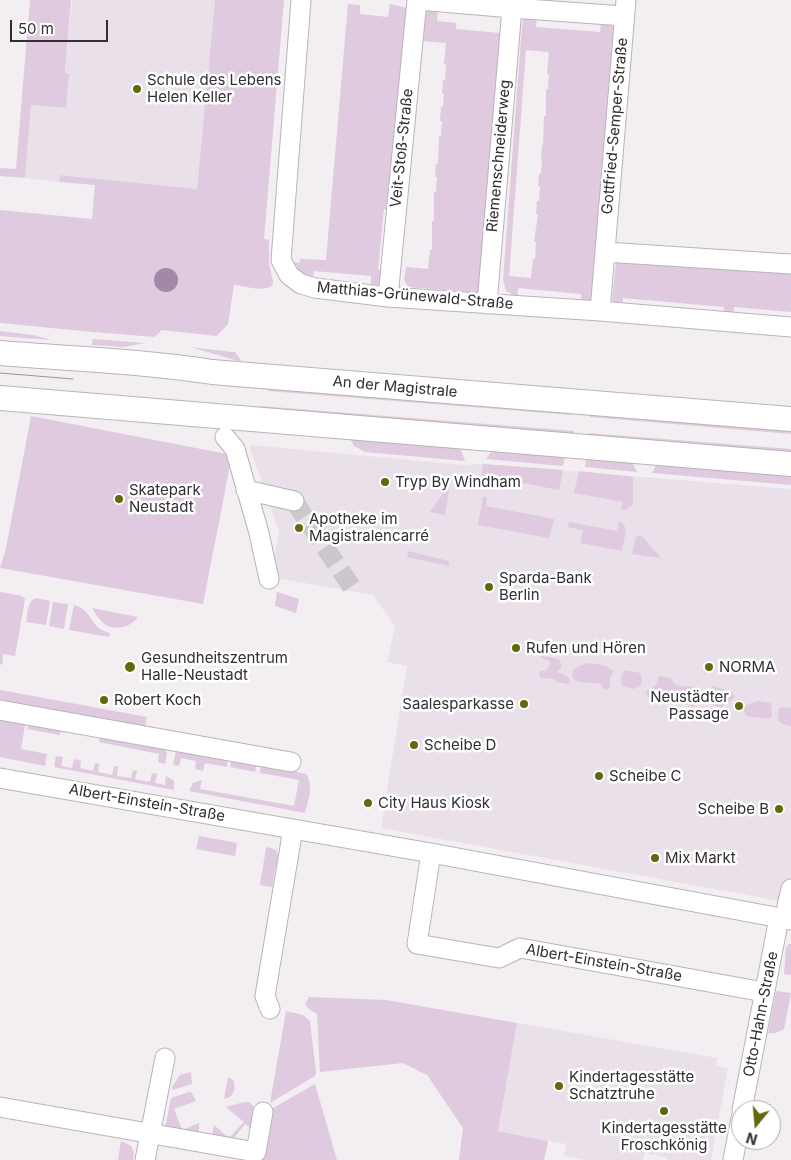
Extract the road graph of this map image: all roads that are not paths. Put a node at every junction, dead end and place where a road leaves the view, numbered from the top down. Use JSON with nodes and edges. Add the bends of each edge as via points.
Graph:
{"nodes":[{"id":1,"x":301,"y":0,"type":"edge"},
{"id":2,"x":418,"y":0,"type":"edge"},
{"id":3,"x":512,"y":8,"type":"junction"},
{"id":4,"x":625,"y":8,"type":"edge"},
{"id":5,"x":605,"y":252,"type":"junction"},
{"id":6,"x":791,"y":264,"type":"edge"},
{"id":7,"x":388,"y":297,"type":"junction"},
{"id":8,"x":487,"y":304,"type":"junction"},
{"id":9,"x":600,"y":311,"type":"junction"},
{"id":10,"x":791,"y":327,"type":"edge"},
{"id":11,"x":0,"y":354,"type":"edge"},
{"id":12,"x":0,"y":398,"type":"edge"},
{"id":13,"x":791,"y":420,"type":"edge"},
{"id":14,"x":225,"y":437,"type":"dead end"},
{"id":15,"x":791,"y":464,"type":"edge"},
{"id":16,"x":246,"y":490,"type":"junction"},
{"id":17,"x":294,"y":501,"type":"tunnel mouth"},
{"id":18,"x":269,"y":579,"type":"dead end"},
{"id":19,"x":0,"y":710,"type":"edge"},
{"id":20,"x":290,"y":762,"type":"dead end"},
{"id":21,"x":0,"y":778,"type":"edge"},
{"id":22,"x":293,"y":830,"type":"junction"},
{"id":23,"x":431,"y":853,"type":"junction"},
{"id":24,"x":787,"y":908,"type":"edge"},
{"id":25,"x":764,"y":992,"type":"junction"},
{"id":26,"x":270,"y":1009,"type":"dead end"},
{"id":27,"x":165,"y":1058,"type":"dead end"},
{"id":28,"x":744,"y":1100,"type":"edge"},
{"id":29,"x":0,"y":1107,"type":"edge"},
{"id":30,"x":263,"y":1112,"type":"dead end"},
{"id":31,"x":150,"y":1134,"type":"junction"},
{"id":32,"x":145,"y":1160,"type":"edge"}],
"edges":[{"from":1,"to":7,"type":"street","name":"Matthias-Grünewald-Straße","via":[[281,260],[289,275],[300,284]]},
{"from":2,"to":3,"type":"street","name":"Veit-Stoß-Straße"},
{"from":2,"to":7,"type":"street","name":"Veit-Stoß-Straße"},
{"from":3,"to":4,"type":"street","name":"Veit-Stoß-Straße"},
{"from":3,"to":8,"type":"street","name":"Riemenschneiderweg"},
{"from":4,"to":5,"type":"street","name":"Gottfried-Semper-Straße"},
{"from":5,"to":6,"type":"street"},
{"from":5,"to":9,"type":"street","name":"Gottfried-Semper-Straße"},
{"from":7,"to":8,"type":"street","name":"Matthias-Grünewald-Straße"},
{"from":8,"to":9,"type":"street","name":"Matthias-Grünewald-Straße"},
{"from":9,"to":10,"type":"street","name":"Matthias-Grünewald-Straße"},
{"from":11,"to":13,"type":"main road","name":"An der Magistrale","via":[[166,365],[212,372]]},
{"from":12,"to":15,"type":"main road"},
{"from":14,"to":16,"type":"street","via":[[235,449]]},
{"from":16,"to":17,"type":"street"},
{"from":16,"to":18,"type":"street"},
{"from":19,"to":20,"type":"street"},
{"from":21,"to":22,"type":"street","name":"Albert-Einstein-Straße"},
{"from":22,"to":23,"type":"street","name":"Albert-Einstein-Straße"},
{"from":22,"to":26,"type":"street","via":[[265,996]]},
{"from":23,"to":24,"type":"street","name":"Albert-Einstein-Straße"},
{"from":23,"to":25,"type":"street","name":"Albert-Einstein-Straße","via":[[417,944],[499,958],[520,948]]},
{"from":24,"to":25,"type":"street","name":"Otto-Hahn-Straße"},
{"from":25,"to":28,"type":"street","name":"Otto-Hahn-Straße"},
{"from":27,"to":31,"type":"street"},
{"from":29,"to":31,"type":"street"},
{"from":30,"to":31,"type":"street","via":[[256,1152]]},
{"from":31,"to":32,"type":"street"}]}
